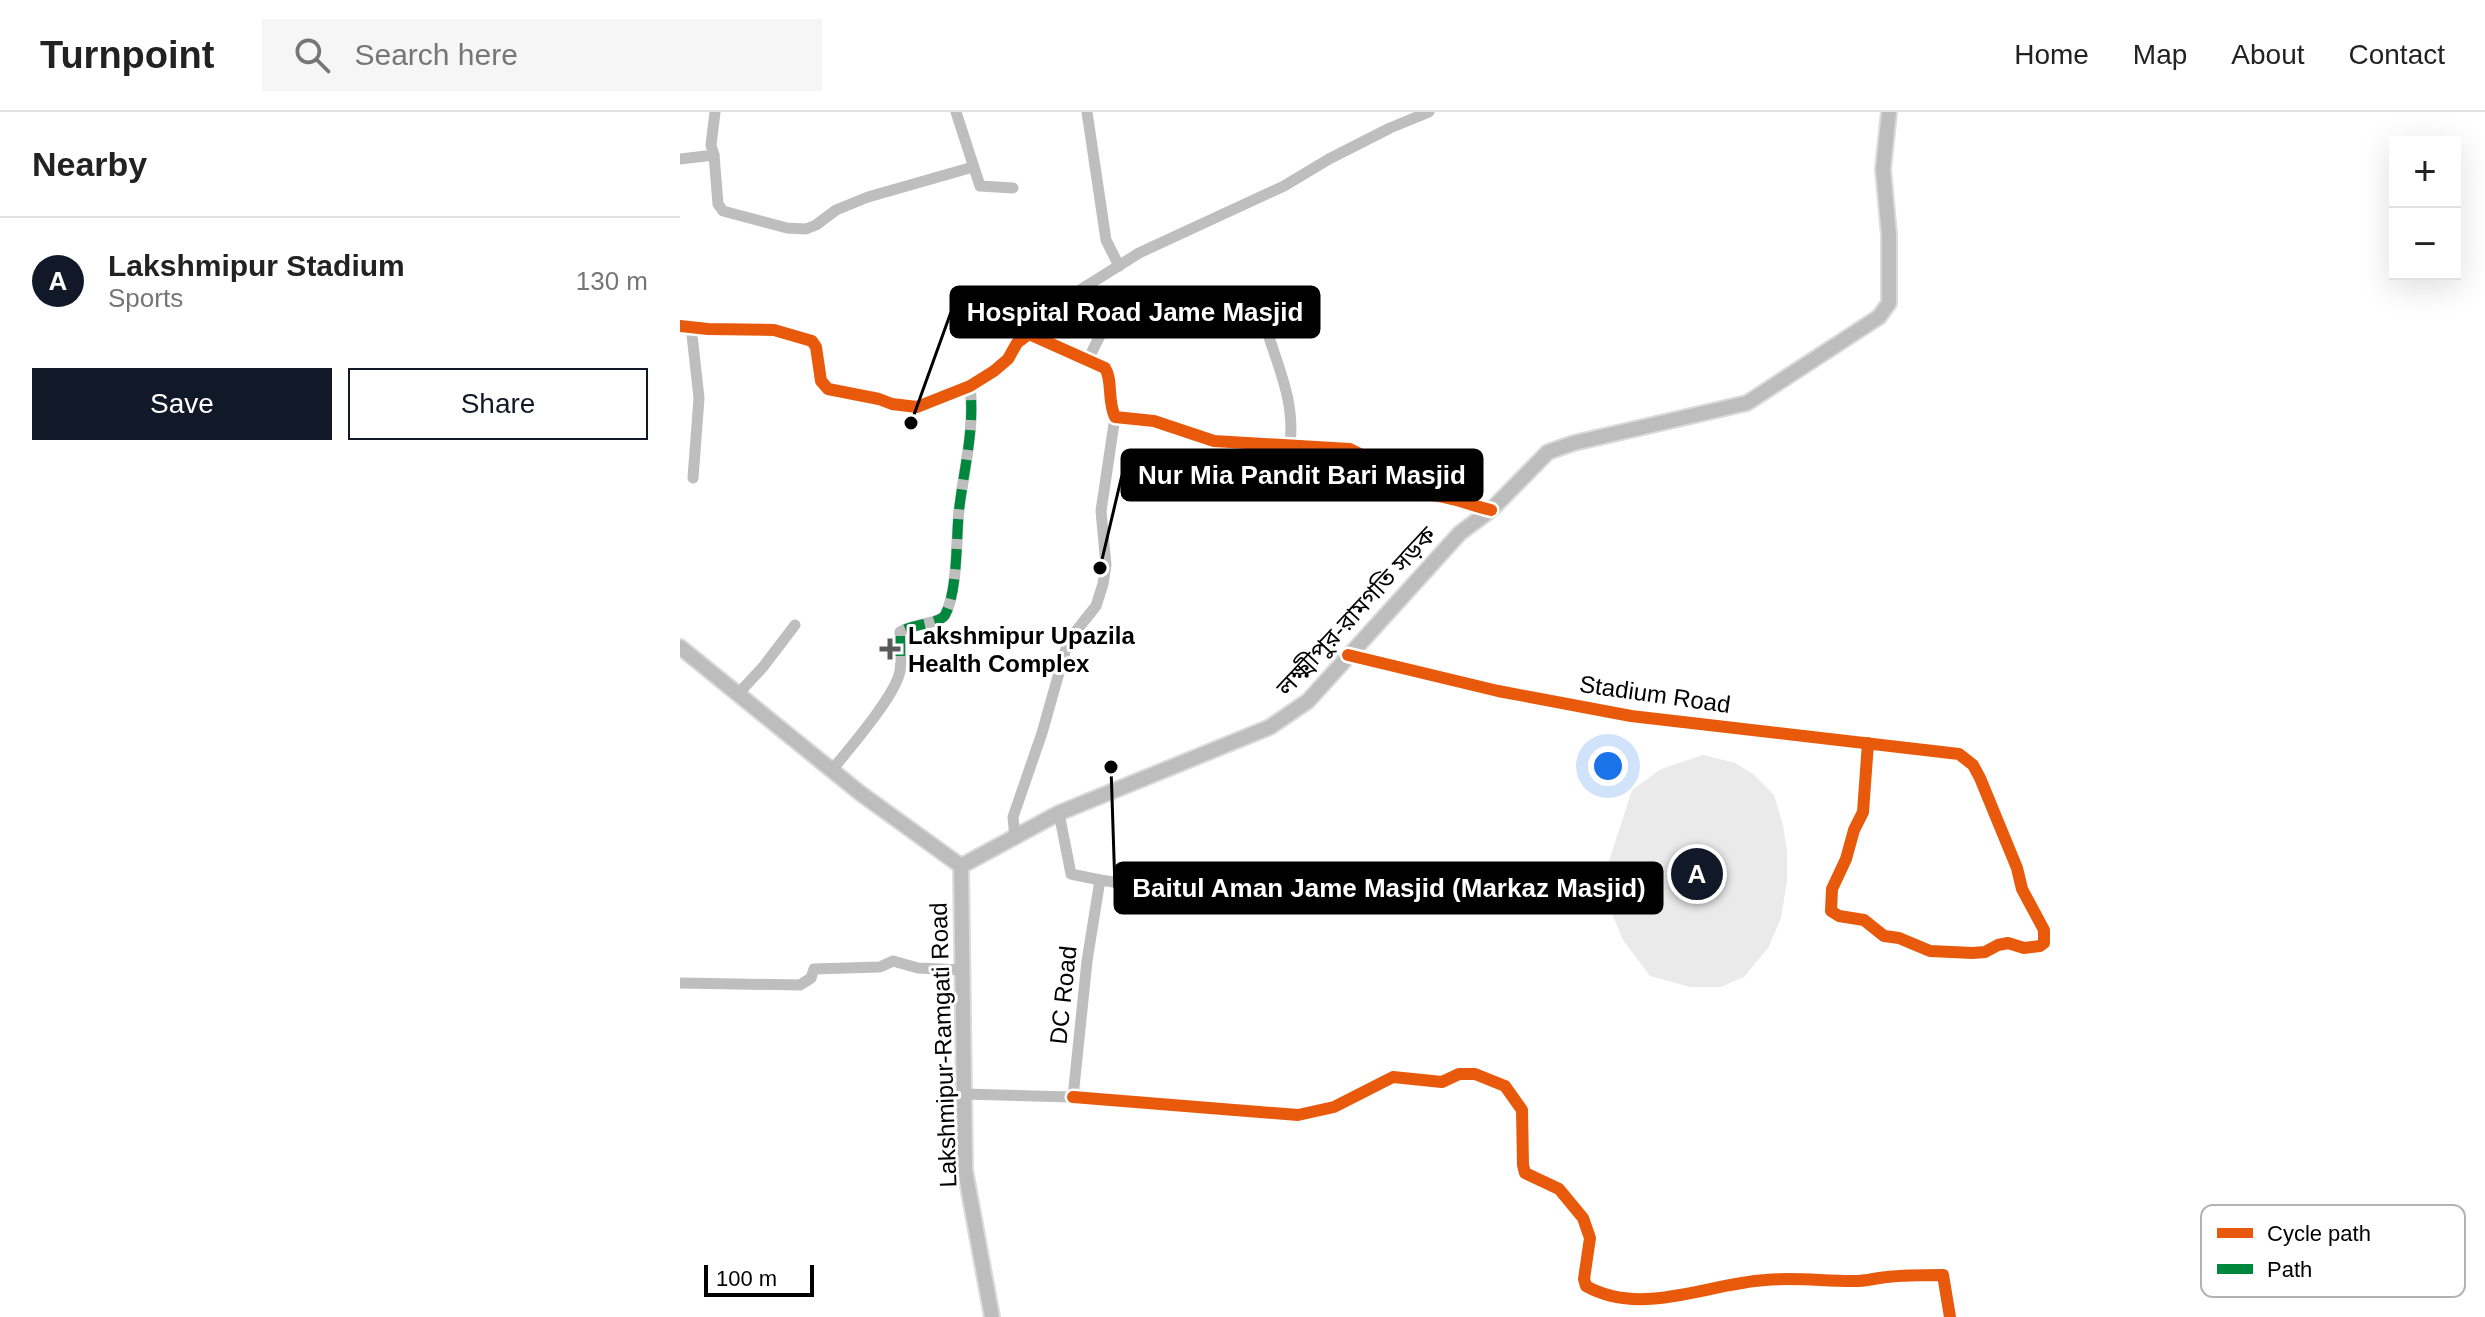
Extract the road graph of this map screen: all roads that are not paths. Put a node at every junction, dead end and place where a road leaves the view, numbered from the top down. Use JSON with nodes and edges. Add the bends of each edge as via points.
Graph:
{"nodes":[{"id":1,"x":715,"y":112,"type":"edge"},
{"id":2,"x":956,"y":112,"type":"edge"},
{"id":3,"x":1087,"y":112,"type":"edge"},
{"id":4,"x":1429,"y":112,"type":"edge"},
{"id":5,"x":1889,"y":112,"type":"edge"},
{"id":6,"x":714,"y":155,"type":"junction"},
{"id":7,"x":680,"y":159,"type":"edge"},
{"id":8,"x":973,"y":167,"type":"junction"},
{"id":9,"x":1013,"y":188,"type":"dead end"},
{"id":10,"x":1117,"y":262,"type":"junction"},
{"id":11,"x":1184,"y":295,"type":"dead end"},
{"id":12,"x":686,"y":326,"type":"edge"},
{"id":13,"x":1267,"y":331,"type":"dead end"},
{"id":14,"x":1029,"y":334,"type":"junction"},
{"id":15,"x":1087,"y":362,"type":"junction"},
{"id":16,"x":970,"y":386,"type":"junction"},
{"id":17,"x":1115,"y":417,"type":"junction"},
{"id":18,"x":1290,"y":444,"type":"junction"},
{"id":19,"x":693,"y":478,"type":"dead end"},
{"id":20,"x":1491,"y":510,"type":"junction"},
{"id":21,"x":795,"y":625,"type":"dead end"},
{"id":22,"x":680,"y":647,"type":"edge"},
{"id":23,"x":1348,"y":655,"type":"junction"},
{"id":24,"x":737,"y":695,"type":"junction"},
{"id":25,"x":1868,"y":743,"type":"junction"},
{"id":26,"x":832,"y":770,"type":"junction"},
{"id":27,"x":1059,"y":813,"type":"junction"},
{"id":28,"x":1015,"y":839,"type":"junction"},
{"id":29,"x":961,"y":866,"type":"junction"},
{"id":30,"x":1100,"y":880,"type":"junction"},
{"id":31,"x":1189,"y":893,"type":"dead end"},
{"id":32,"x":962,"y":970,"type":"junction"},
{"id":33,"x":680,"y":983,"type":"edge"},
{"id":34,"x":965,"y":1094,"type":"junction"},
{"id":35,"x":1073,"y":1097,"type":"junction"},
{"id":36,"x":992,"y":1317,"type":"edge"},
{"id":37,"x":1950,"y":1317,"type":"edge"}],
"edges":[{"from":1,"to":6,"type":"street"},
{"from":2,"to":8,"type":"street"},
{"from":3,"to":10,"type":"street","via":[[1106,240]]},
{"from":4,"to":10,"type":"street"},
{"from":5,"to":20,"type":"main road","name":"লক্ষ্মীপুর-রামগতি সড়ক","via":[[1883,169],[1889,303],[1879,317],[1747,403],[1548,452]]},
{"from":6,"to":7,"type":"street"},
{"from":6,"to":8,"type":"street","via":[[723,211],[806,229],[868,197]]},
{"from":8,"to":9,"type":"street","via":[[980,186]]},
{"from":10,"to":14,"type":"street"},
{"from":11,"to":15,"type":"street","via":[[1166,296],[1120,316],[1104,329]]},
{"from":12,"to":16,"type":"street","via":[[774,330],[812,341],[821,381],[828,389],[892,404],[917,407]]},
{"from":12,"to":19,"type":"street","via":[[699,398]]},
{"from":13,"to":18,"type":"street","via":[[1287,389]]},
{"from":14,"to":15,"type":"street"},
{"from":14,"to":16,"type":"street","via":[[1008,359]]},
{"from":15,"to":17,"type":"street","via":[[1110,375],[1108,393]]},
{"from":16,"to":26,"type":"street","via":[[973,423],[946,614],[900,632],[896,682]]},
{"from":17,"to":18,"type":"street","via":[[1154,421],[1214,441]]},
{"from":17,"to":28,"type":"street","via":[[1101,511],[1103,584],[1096,606],[1068,641],[1013,817]]},
{"from":18,"to":20,"type":"street","via":[[1350,449],[1362,455],[1366,488],[1451,498]]},
{"from":20,"to":23,"type":"main road","name":"লক্ষ্মীপুর-রামগতি সড়ক","via":[[1460,533]]},
{"from":21,"to":24,"type":"street"},
{"from":22,"to":24,"type":"main road"},
{"from":23,"to":25,"type":"street","name":"Stadium Road","via":[[1631,716]]},
{"from":23,"to":27,"type":"main road","name":"লক্ষ্মীপুর-রামগতি সড়ক","via":[[1308,701],[1270,727]]},
{"from":24,"to":26,"type":"main road"},
{"from":25,"to":25,"type":"street","name":"Stadium Road","via":[[1959,754],[1973,765],[2022,889],[2044,930],[2040,946],[2008,943],[1973,953],[1930,951],[1884,936],[1864,920],[1831,911],[1832,889],[1863,812]]},
{"from":26,"to":29,"type":"main road"},
{"from":27,"to":28,"type":"main road","name":"লক্ষ্মীপুর-রামগতি সড়ক"},
{"from":27,"to":30,"type":"street","via":[[1071,874]]},
{"from":28,"to":29,"type":"main road","name":"লক্ষ্মীপুর-রামগতি সড়ক"},
{"from":29,"to":32,"type":"main road","name":"Lakshmipur-Ramgati Road"},
{"from":30,"to":31,"type":"street"},
{"from":30,"to":35,"type":"street","name":"DC Road"},
{"from":32,"to":33,"type":"street","via":[[893,961],[880,967],[814,969],[800,985]]},
{"from":32,"to":34,"type":"main road","name":"Lakshmipur-Ramgati Road"},
{"from":34,"to":35,"type":"street"},
{"from":34,"to":36,"type":"main road","name":"Lakshmipur-Ramgati Road","via":[[965,1170]]},
{"from":35,"to":37,"type":"street","via":[[1298,1115],[1334,1107],[1393,1077],[1442,1082],[1475,1074],[1505,1086],[1522,1110],[1525,1173],[1559,1189],[1583,1218],[1590,1238],[1584,1279],[1592,1290],[1616,1299],[1656,1302],[1763,1280],[1943,1275]]}]}
